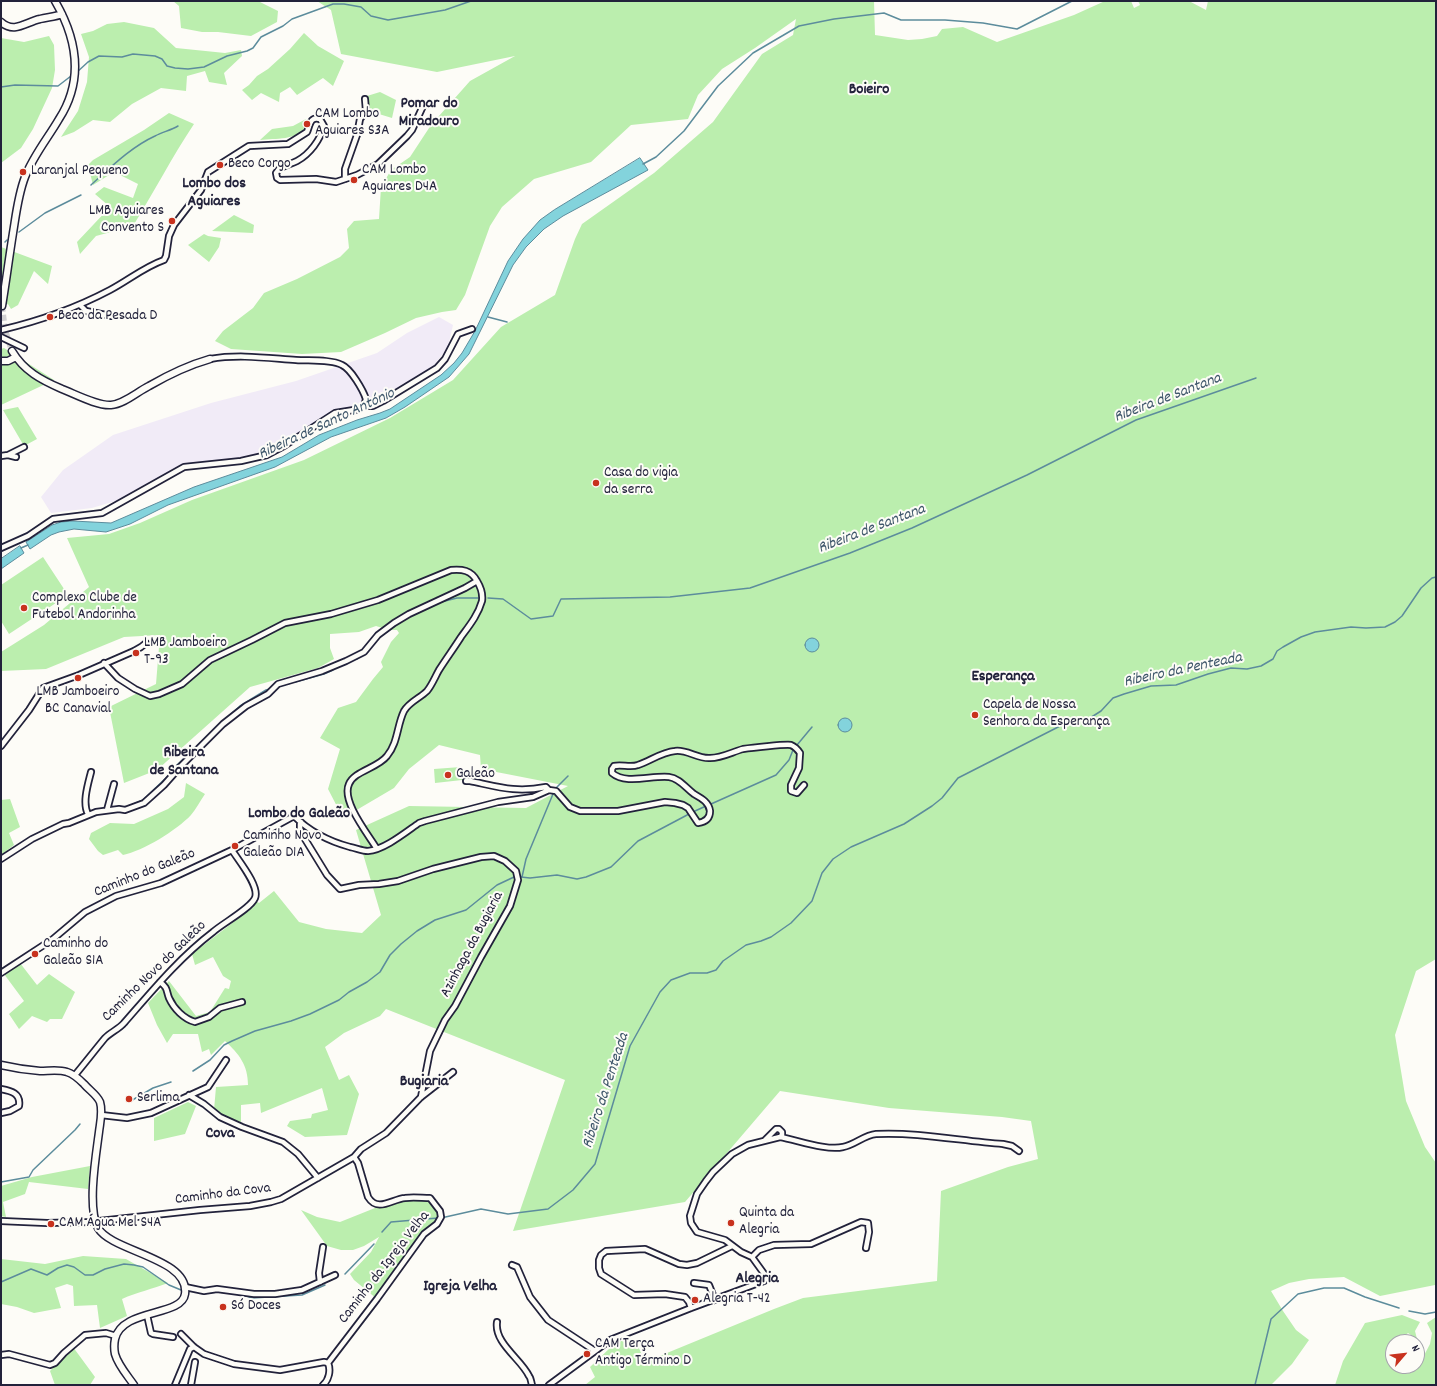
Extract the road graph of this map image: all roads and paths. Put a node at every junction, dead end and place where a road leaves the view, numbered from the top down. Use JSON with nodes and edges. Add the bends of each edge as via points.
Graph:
{"nodes":[{"id":1,"x":55,"y":1,"type":"edge"},
{"id":2,"x":62,"y":14,"type":"junction"},
{"id":3,"x":1,"y":22,"type":"edge"},
{"id":4,"x":365,"y":99,"type":"dead end"},
{"id":5,"x":423,"y":106,"type":"dead end"},
{"id":6,"x":345,"y":179,"type":"junction"},
{"id":7,"x":80,"y":305,"type":"junction"},
{"id":8,"x":2,"y":306,"type":"dead end"},
{"id":9,"x":112,"y":316,"type":"dead end"},
{"id":10,"x":472,"y":329,"type":"dead end"},
{"id":11,"x":1,"y":330,"type":"edge"},
{"id":12,"x":1,"y":337,"type":"edge"},
{"id":13,"x":24,"y":348,"type":"dead end"},
{"id":14,"x":12,"y":351,"type":"tunnel mouth"},
{"id":15,"x":16,"y":357,"type":"junction"},
{"id":16,"x":210,"y":359,"type":"joint"},
{"id":17,"x":1,"y":361,"type":"edge"},
{"id":18,"x":364,"y":406,"type":"junction"},
{"id":19,"x":24,"y":447,"type":"dead end"},
{"id":20,"x":8,"y":455,"type":"junction"},
{"id":21,"x":1,"y":456,"type":"edge"},
{"id":22,"x":16,"y":457,"type":"dead end"},
{"id":23,"x":1,"y":548,"type":"edge"},
{"id":24,"x":477,"y":581,"type":"junction"},
{"id":25,"x":146,"y":643,"type":"dead end"},
{"id":26,"x":104,"y":663,"type":"junction"},
{"id":27,"x":1,"y":746,"type":"edge"},
{"id":28,"x":91,"y":772,"type":"dead end"},
{"id":29,"x":466,"y":781,"type":"dead end"},
{"id":30,"x":114,"y":784,"type":"dead end"},
{"id":31,"x":804,"y":785,"type":"dead end"},
{"id":32,"x":549,"y":790,"type":"junction"},
{"id":33,"x":107,"y":810,"type":"junction"},
{"id":34,"x":88,"y":814,"type":"junction"},
{"id":35,"x":301,"y":822,"type":"junction"},
{"id":36,"x":377,"y":849,"type":"junction"},
{"id":37,"x":232,"y":850,"type":"junction"},
{"id":38,"x":1,"y":859,"type":"edge"},
{"id":39,"x":1,"y":973,"type":"edge"},
{"id":40,"x":160,"y":982,"type":"junction"},
{"id":41,"x":242,"y":1002,"type":"dead end"},
{"id":42,"x":226,"y":1060,"type":"dead end"},
{"id":43,"x":1,"y":1065,"type":"edge"},
{"id":44,"x":453,"y":1072,"type":"dead end"},
{"id":45,"x":75,"y":1076,"type":"junction"},
{"id":46,"x":1,"y":1089,"type":"edge"},
{"id":47,"x":189,"y":1095,"type":"junction"},
{"id":48,"x":421,"y":1097,"type":"junction"},
{"id":49,"x":1,"y":1113,"type":"edge"},
{"id":50,"x":101,"y":1114,"type":"junction"},
{"id":51,"x":780,"y":1137,"type":"junction"},
{"id":52,"x":765,"y":1140,"type":"junction"},
{"id":53,"x":1020,"y":1151,"type":"dead end"},
{"id":54,"x":354,"y":1157,"type":"junction"},
{"id":55,"x":318,"y":1178,"type":"junction"},
{"id":56,"x":1,"y":1221,"type":"edge"},
{"id":57,"x":96,"y":1221,"type":"junction"},
{"id":58,"x":732,"y":1246,"type":"junction"},
{"id":59,"x":323,"y":1247,"type":"dead end"},
{"id":60,"x":866,"y":1248,"type":"dead end"},
{"id":61,"x":752,"y":1257,"type":"junction"},
{"id":62,"x":512,"y":1265,"type":"dead end"},
{"id":63,"x":335,"y":1275,"type":"dead end"},
{"id":64,"x":320,"y":1282,"type":"junction"},
{"id":65,"x":694,"y":1283,"type":"dead end"},
{"id":66,"x":185,"y":1287,"type":"junction"},
{"id":67,"x":715,"y":1300,"type":"junction"},
{"id":68,"x":691,"y":1308,"type":"junction"},
{"id":69,"x":147,"y":1315,"type":"junction"},
{"id":70,"x":497,"y":1322,"type":"dead end"},
{"id":71,"x":182,"y":1334,"type":"dead end"},
{"id":72,"x":116,"y":1336,"type":"junction"},
{"id":73,"x":173,"y":1337,"type":"dead end"},
{"id":74,"x":194,"y":1347,"type":"junction"},
{"id":75,"x":595,"y":1351,"type":"junction"},
{"id":76,"x":1,"y":1355,"type":"edge"},
{"id":77,"x":195,"y":1362,"type":"dead end"},
{"id":78,"x":328,"y":1363,"type":"junction"},
{"id":79,"x":134,"y":1385,"type":"edge"},
{"id":80,"x":175,"y":1385,"type":"edge"},
{"id":81,"x":191,"y":1385,"type":"edge"},
{"id":82,"x":323,"y":1385,"type":"edge"},
{"id":83,"x":532,"y":1385,"type":"edge"},
{"id":84,"x":549,"y":1385,"type":"edge"}],
"edges":[{"from":1,"to":2,"type":"main road"},
{"from":2,"to":3,"type":"main road","via":[[41,18],[17,28]]},
{"from":2,"to":8,"type":"main road","via":[[71,37],[75,60],[73,83],[65,110],[33,159],[23,183],[17,206]]},
{"from":4,"to":6,"type":"street","via":[[366,111],[360,119],[345,169]]},
{"from":5,"to":6,"type":"street","via":[[412,130],[383,160]]},
{"from":6,"to":7,"type":"street","via":[[336,182],[278,179],[276,173],[279,169],[301,158],[316,144],[324,126],[320,119],[312,120],[307,132],[285,145],[249,146],[207,173],[201,190],[174,225],[164,260],[152,264]]},
{"from":7,"to":9,"type":"street","via":[[86,311]]},
{"from":7,"to":11,"type":"street"},
{"from":10,"to":18,"type":"street","via":[[458,334],[445,359],[437,368],[383,401],[373,406]]},
{"from":12,"to":13,"type":"street"},
{"from":14,"to":15,"type":"main road"},
{"from":15,"to":16,"type":"main road","via":[[26,369],[45,382],[79,396],[111,405],[168,376]]},
{"from":15,"to":17,"type":"main road"},
{"from":16,"to":18,"type":"street","via":[[236,356],[341,364],[364,394]]},
{"from":18,"to":23,"type":"street","via":[[332,415],[267,455],[241,461],[184,467],[102,514],[53,518],[28,536]]},
{"from":19,"to":20,"type":"street"},
{"from":20,"to":21,"type":"street"},
{"from":20,"to":22,"type":"street"},
{"from":24,"to":26,"type":"street","via":[[474,575],[467,571],[451,570],[378,600],[331,614],[285,623],[210,660],[182,684],[150,696],[118,678]]},
{"from":24,"to":33,"type":"street","via":[[394,623],[378,635],[364,652],[322,671],[278,684],[268,694],[246,706],[223,724],[144,803],[125,810]]},
{"from":24,"to":36,"type":"street","via":[[482,600],[475,618],[428,690],[404,710],[389,754],[383,761],[349,783],[348,800]]},
{"from":25,"to":26,"type":"street"},
{"from":26,"to":27,"type":"street","via":[[44,688]]},
{"from":28,"to":34,"type":"street","via":[[86,799]]},
{"from":29,"to":32,"type":"street","via":[[512,790],[524,791],[546,787]]},
{"from":30,"to":33,"type":"street"},
{"from":31,"to":32,"type":"street","via":[[797,793],[791,791],[790,785],[799,768],[800,753],[794,747],[785,745],[743,749],[710,758],[678,750],[637,765],[618,765],[612,769],[612,773],[620,778],[668,777],[677,780],[707,803],[709,816],[707,820],[698,823],[683,804],[666,802],[618,812],[580,811],[570,806],[556,791]]},
{"from":32,"to":36,"type":"street","via":[[533,798],[498,802],[425,821]]},
{"from":33,"to":34,"type":"street"},
{"from":34,"to":38,"type":"street","via":[[32,839]]},
{"from":35,"to":36,"type":"street","via":[[329,840],[362,850]]},
{"from":35,"to":37,"type":"street","name":"Caminho do Galeão","via":[[294,816]]},
{"from":35,"to":48,"type":"street","name":"Azinhaga da Bugiaria","via":[[300,831],[327,875],[340,889],[398,881],[447,864],[480,857],[494,856],[505,861],[516,871],[518,878],[510,906],[430,1051]]},
{"from":37,"to":39,"type":"street","name":"Caminho do Galeão","via":[[161,883],[116,896],[85,912],[53,939]]},
{"from":37,"to":40,"type":"street","name":"Caminho Novo do Galeão","via":[[255,888],[254,899],[197,945]]},
{"from":40,"to":41,"type":"street","via":[[185,1018],[195,1022],[209,1017],[220,1008]]},
{"from":40,"to":45,"type":"street","name":"Caminho Novo do Galeão","via":[[123,1024],[106,1038]]},
{"from":42,"to":47,"type":"street","via":[[209,1086]]},
{"from":43,"to":45,"type":"main road","via":[[42,1071],[61,1070]]},
{"from":44,"to":48,"type":"street","name":"Caminho da Cova"},
{"from":45,"to":50,"type":"main road","via":[[96,1096]]},
{"from":46,"to":49,"type":"street","via":[[14,1092],[19,1098],[19,1103],[15,1109]]},
{"from":47,"to":50,"type":"street","via":[[151,1113],[127,1118]]},
{"from":47,"to":55,"type":"street","via":[[220,1117],[283,1142],[298,1154]]},
{"from":48,"to":54,"type":"street","name":"Caminho da Cova","via":[[386,1133],[361,1149]]},
{"from":50,"to":57,"type":"main road","via":[[92,1189]]},
{"from":51,"to":52,"type":"street"},
{"from":51,"to":52,"type":"street","via":[[783,1134],[777,1129]]},
{"from":51,"to":53,"type":"street","via":[[832,1148],[844,1147],[874,1134],[912,1134],[1003,1144]]},
{"from":52,"to":58,"type":"street","via":[[748,1145],[732,1154],[706,1181],[691,1208],[691,1223],[697,1232],[725,1240]]},
{"from":54,"to":55,"type":"street","name":"Caminho da Cova"},
{"from":54,"to":78,"type":"street","name":"Caminho da Igreja Velha","via":[[358,1162],[368,1197],[374,1204],[383,1205],[400,1198],[430,1198],[440,1211],[441,1217],[437,1224],[424,1234]]},
{"from":55,"to":57,"type":"street","name":"Caminho da Cova","via":[[280,1200],[271,1202]]},
{"from":56,"to":57,"type":"street","name":"Caminho da Cova"},
{"from":57,"to":66,"type":"main road","via":[[101,1233],[110,1240],[157,1260],[179,1276]]},
{"from":58,"to":61,"type":"street"},
{"from":58,"to":68,"type":"street","via":[[697,1263],[687,1265],[645,1249],[606,1251],[598,1260],[602,1274],[630,1293],[685,1297]]},
{"from":59,"to":64,"type":"street","via":[[318,1273]]},
{"from":60,"to":61,"type":"street","via":[[868,1223],[861,1222],[811,1244],[774,1245],[759,1250]]},
{"from":61,"to":67,"type":"street","via":[[765,1275],[764,1281]]},
{"from":62,"to":75,"type":"street","via":[[517,1267],[530,1297],[548,1320]]},
{"from":63,"to":64,"type":"street"},
{"from":64,"to":66,"type":"street","via":[[302,1290],[266,1294],[217,1289],[204,1291]]},
{"from":65,"to":67,"type":"street","via":[[709,1285]]},
{"from":66,"to":69,"type":"main road","via":[[184,1298],[177,1305]]},
{"from":67,"to":68,"type":"street"},
{"from":68,"to":75,"type":"street","via":[[610,1340]]},
{"from":69,"to":72,"type":"main road","via":[[123,1325]]},
{"from":69,"to":73,"type":"street","via":[[151,1333]]},
{"from":70,"to":83,"type":"street","via":[[504,1344],[529,1375]]},
{"from":71,"to":74,"type":"street"},
{"from":72,"to":76,"type":"street","via":[[106,1333],[84,1335],[56,1363],[50,1365],[9,1354]]},
{"from":72,"to":79,"type":"main road","via":[[114,1349],[117,1358]]},
{"from":74,"to":78,"type":"street","via":[[204,1354],[234,1364],[280,1370]]},
{"from":74,"to":80,"type":"street","via":[[190,1349]]},
{"from":75,"to":84,"type":"street"},
{"from":77,"to":81,"type":"street"},
{"from":78,"to":82,"type":"street","via":[[328,1380]]}]}
